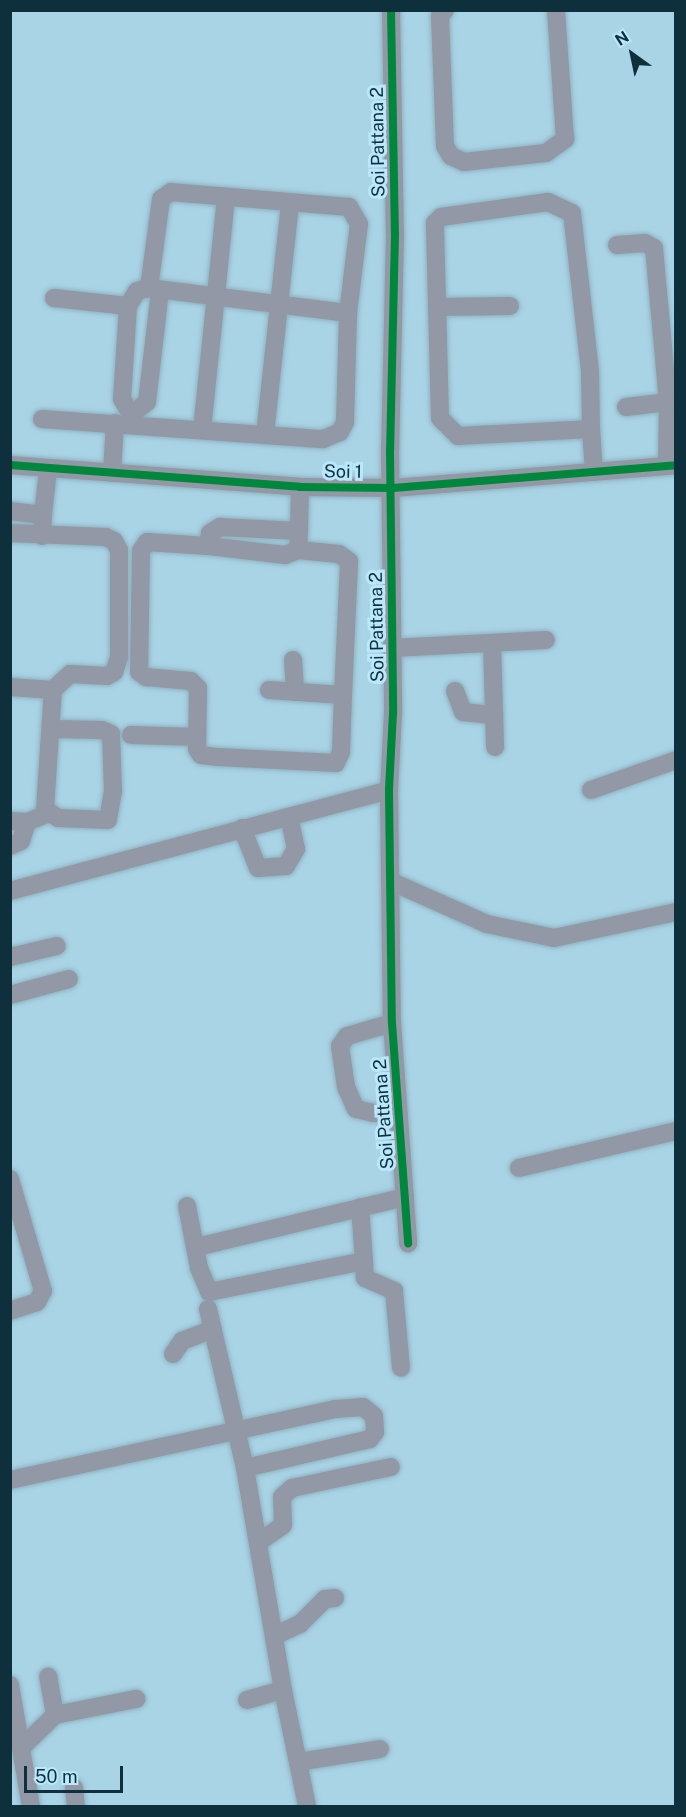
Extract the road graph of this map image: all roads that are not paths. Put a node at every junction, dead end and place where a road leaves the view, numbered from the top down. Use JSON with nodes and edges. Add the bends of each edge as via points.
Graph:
{"nodes":[{"id":1,"x":391,"y":10,"type":"edge"},
{"id":2,"x":445,"y":10,"type":"edge"},
{"id":3,"x":556,"y":10,"type":"edge"},
{"id":4,"x":226,"y":198,"type":"junction"},
{"id":5,"x":290,"y":204,"type":"junction"},
{"id":6,"x":617,"y":245,"type":"dead end"},
{"id":7,"x":154,"y":290,"type":"junction"},
{"id":8,"x":215,"y":297,"type":"junction"},
{"id":9,"x":54,"y":298,"type":"dead end"},
{"id":10,"x":279,"y":304,"type":"junction"},
{"id":11,"x":128,"y":306,"type":"junction"},
{"id":12,"x":510,"y":306,"type":"dead end"},
{"id":13,"x":437,"y":307,"type":"junction"},
{"id":14,"x":348,"y":313,"type":"junction"},
{"id":15,"x":672,"y":402,"type":"edge"},
{"id":16,"x":626,"y":407,"type":"dead end"},
{"id":17,"x":42,"y":419,"type":"dead end"},
{"id":18,"x":125,"y":421,"type":"junction"},
{"id":19,"x":591,"y":429,"type":"junction"},
{"id":20,"x":202,"y":430,"type":"junction"},
{"id":21,"x":265,"y":434,"type":"junction"},
{"id":22,"x":10,"y":465,"type":"edge"},
{"id":23,"x":671,"y":466,"type":"edge"},
{"id":24,"x":48,"y":469,"type":"junction"},
{"id":25,"x":594,"y":472,"type":"junction"},
{"id":26,"x":112,"y":473,"type":"junction"},
{"id":27,"x":300,"y":487,"type":"junction"},
{"id":28,"x":393,"y":488,"type":"junction"},
{"id":29,"x":10,"y":511,"type":"edge"},
{"id":30,"x":43,"y":515,"type":"junction"},
{"id":31,"x":299,"y":531,"type":"junction"},
{"id":32,"x":10,"y":533,"type":"edge"},
{"id":33,"x":42,"y":536,"type":"junction"},
{"id":34,"x":208,"y":546,"type":"junction"},
{"id":35,"x":298,"y":550,"type":"junction"},
{"id":36,"x":546,"y":640,"type":"dead end"},
{"id":37,"x":492,"y":643,"type":"junction"},
{"id":38,"x":392,"y":648,"type":"junction"},
{"id":39,"x":293,"y":660,"type":"dead end"},
{"id":40,"x":10,"y":687,"type":"edge"},
{"id":41,"x":52,"y":690,"type":"junction"},
{"id":42,"x":269,"y":690,"type":"dead end"},
{"id":43,"x":455,"y":691,"type":"dead end"},
{"id":44,"x":295,"y":692,"type":"junction"},
{"id":45,"x":343,"y":695,"type":"junction"},
{"id":46,"x":494,"y":715,"type":"junction"},
{"id":47,"x":51,"y":729,"type":"junction"},
{"id":48,"x":131,"y":735,"type":"dead end"},
{"id":49,"x":197,"y":737,"type":"junction"},
{"id":50,"x":495,"y":747,"type":"dead end"},
{"id":51,"x":675,"y":760,"type":"edge"},
{"id":52,"x":389,"y":790,"type":"junction"},
{"id":53,"x":591,"y":790,"type":"dead end"},
{"id":54,"x":47,"y":814,"type":"junction"},
{"id":55,"x":19,"y":821,"type":"edge"},
{"id":56,"x":291,"y":828,"type":"junction"},
{"id":57,"x":246,"y":842,"type":"junction"},
{"id":58,"x":10,"y":846,"type":"edge"},
{"id":59,"x":390,"y":881,"type":"junction"},
{"id":60,"x":10,"y":891,"type":"edge"},
{"id":61,"x":675,"y":912,"type":"edge"},
{"id":62,"x":57,"y":946,"type":"dead end"},
{"id":63,"x":10,"y":957,"type":"edge"},
{"id":64,"x":69,"y":979,"type":"dead end"},
{"id":65,"x":10,"y":995,"type":"edge"},
{"id":66,"x":392,"y":1023,"type":"junction"},
{"id":67,"x":397,"y":1113,"type":"junction"},
{"id":68,"x":675,"y":1131,"type":"edge"},
{"id":69,"x":519,"y":1168,"type":"dead end"},
{"id":70,"x":10,"y":1179,"type":"edge"},
{"id":71,"x":393,"y":1199,"type":"junction"},
{"id":72,"x":187,"y":1206,"type":"dead end"},
{"id":73,"x":360,"y":1207,"type":"junction"},
{"id":74,"x":408,"y":1244,"type":"dead end"},
{"id":75,"x":197,"y":1247,"type":"junction"},
{"id":76,"x":364,"y":1261,"type":"junction"},
{"id":77,"x":209,"y":1300,"type":"junction"},
{"id":78,"x":10,"y":1311,"type":"edge"},
{"id":79,"x":213,"y":1329,"type":"junction"},
{"id":80,"x":173,"y":1354,"type":"dead end"},
{"id":81,"x":401,"y":1368,"type":"dead end"},
{"id":82,"x":237,"y":1429,"type":"junction"},
{"id":83,"x":391,"y":1467,"type":"dead end"},
{"id":84,"x":245,"y":1468,"type":"junction"},
{"id":85,"x":10,"y":1480,"type":"edge"},
{"id":86,"x":259,"y":1542,"type":"junction"},
{"id":87,"x":335,"y":1598,"type":"dead end"},
{"id":88,"x":274,"y":1636,"type":"junction"},
{"id":89,"x":48,"y":1677,"type":"dead end"},
{"id":90,"x":10,"y":1685,"type":"edge"},
{"id":91,"x":283,"y":1690,"type":"junction"},
{"id":92,"x":136,"y":1699,"type":"dead end"},
{"id":93,"x":247,"y":1700,"type":"dead end"},
{"id":94,"x":55,"y":1715,"type":"junction"},
{"id":95,"x":22,"y":1747,"type":"junction"},
{"id":96,"x":380,"y":1749,"type":"dead end"},
{"id":97,"x":298,"y":1762,"type":"junction"},
{"id":98,"x":74,"y":1788,"type":"dead end"},
{"id":99,"x":31,"y":1806,"type":"edge"},
{"id":100,"x":76,"y":1806,"type":"edge"},
{"id":101,"x":307,"y":1806,"type":"edge"}],
"edges":[{"from":1,"to":28,"type":"street","name":"Soi Pattana 2"},
{"from":2,"to":3,"type":"street","via":[[440,16],[445,146],[451,156],[464,162],[546,153],[565,139]]},
{"from":4,"to":5,"type":"street"},
{"from":4,"to":7,"type":"street","via":[[171,192],[161,199]]},
{"from":4,"to":8,"type":"street"},
{"from":5,"to":10,"type":"street"},
{"from":5,"to":14,"type":"street","via":[[350,207],[356,213],[359,224]]},
{"from":6,"to":15,"type":"street","via":[[645,243],[654,248]]},
{"from":7,"to":8,"type":"street"},
{"from":7,"to":11,"type":"street","via":[[137,291]]},
{"from":7,"to":18,"type":"street","via":[[147,402]]},
{"from":8,"to":10,"type":"street"},
{"from":8,"to":20,"type":"street"},
{"from":9,"to":11,"type":"street"},
{"from":10,"to":14,"type":"street"},
{"from":10,"to":21,"type":"street"},
{"from":11,"to":18,"type":"street","via":[[122,399]]},
{"from":12,"to":13,"type":"street"},
{"from":13,"to":19,"type":"street","via":[[440,418],[445,425],[458,435]]},
{"from":13,"to":19,"type":"street","via":[[435,223],[441,217],[548,202],[565,206],[572,213],[590,372]]},
{"from":14,"to":21,"type":"street","via":[[345,422],[340,432],[323,439]]},
{"from":15,"to":16,"type":"street"},
{"from":15,"to":23,"type":"street"},
{"from":17,"to":18,"type":"street"},
{"from":18,"to":20,"type":"street"},
{"from":18,"to":26,"type":"street"},
{"from":19,"to":25,"type":"street"},
{"from":20,"to":21,"type":"street"},
{"from":22,"to":24,"type":"street","name":"Soi 1"},
{"from":23,"to":25,"type":"street","name":"Soi 1"},
{"from":24,"to":26,"type":"street","name":"Soi 1"},
{"from":24,"to":30,"type":"street"},
{"from":25,"to":28,"type":"street","name":"Soi 1"},
{"from":26,"to":27,"type":"street","name":"Soi 1"},
{"from":27,"to":28,"type":"street","name":"Soi 1"},
{"from":27,"to":31,"type":"street"},
{"from":28,"to":38,"type":"street","name":"Soi Pattana 2"},
{"from":29,"to":30,"type":"street"},
{"from":30,"to":33,"type":"street"},
{"from":31,"to":34,"type":"street","via":[[220,527],[210,533]]},
{"from":31,"to":35,"type":"street"},
{"from":32,"to":33,"type":"street"},
{"from":33,"to":41,"type":"street","via":[[106,537],[119,550],[118,664],[107,676],[70,674]]},
{"from":34,"to":35,"type":"street","via":[[285,555]]},
{"from":34,"to":49,"type":"street","via":[[147,542],[141,551],[140,676],[195,685],[200,696]]},
{"from":35,"to":45,"type":"street","via":[[339,554],[349,561]]},
{"from":36,"to":37,"type":"street"},
{"from":37,"to":38,"type":"street"},
{"from":37,"to":46,"type":"street"},
{"from":38,"to":52,"type":"street","name":"Soi Pattana 2"},
{"from":39,"to":44,"type":"street"},
{"from":40,"to":41,"type":"street"},
{"from":41,"to":47,"type":"street"},
{"from":42,"to":44,"type":"street"},
{"from":43,"to":46,"type":"street","via":[[463,712]]},
{"from":44,"to":45,"type":"street"},
{"from":45,"to":49,"type":"street","via":[[341,752],[336,763],[201,755],[196,749]]},
{"from":46,"to":50,"type":"street"},
{"from":47,"to":54,"type":"street"},
{"from":47,"to":54,"type":"street","via":[[109,731],[113,791],[112,812],[104,822]]},
{"from":48,"to":49,"type":"street"},
{"from":51,"to":53,"type":"street"},
{"from":52,"to":56,"type":"street"},
{"from":52,"to":59,"type":"street","name":"Soi Pattana 2"},
{"from":54,"to":55,"type":"street"},
{"from":55,"to":58,"type":"street","via":[[21,841]]},
{"from":56,"to":57,"type":"street"},
{"from":56,"to":57,"type":"street","via":[[295,857],[286,866],[265,871],[258,868]]},
{"from":57,"to":60,"type":"street"},
{"from":59,"to":61,"type":"street","via":[[488,924],[554,938]]},
{"from":59,"to":66,"type":"street","name":"Soi Pattana 2"},
{"from":62,"to":63,"type":"street"},
{"from":64,"to":65,"type":"street"},
{"from":66,"to":67,"type":"street","name":"Soi Pattana 2"},
{"from":66,"to":67,"type":"street","via":[[347,1036],[340,1046],[346,1087],[356,1109]]},
{"from":67,"to":71,"type":"street","name":"Soi Pattana 2"},
{"from":68,"to":69,"type":"street"},
{"from":70,"to":78,"type":"street","via":[[43,1292],[37,1302]]},
{"from":71,"to":73,"type":"street"},
{"from":71,"to":74,"type":"street","name":"Soi Pattana 2"},
{"from":72,"to":75,"type":"street"},
{"from":73,"to":75,"type":"street"},
{"from":73,"to":76,"type":"street"},
{"from":75,"to":77,"type":"street"},
{"from":76,"to":77,"type":"street"},
{"from":76,"to":81,"type":"street","via":[[365,1278],[394,1291]]},
{"from":77,"to":79,"type":"street"},
{"from":79,"to":80,"type":"street","via":[[182,1341]]},
{"from":79,"to":82,"type":"street"},
{"from":82,"to":84,"type":"street"},
{"from":82,"to":84,"type":"street","via":[[335,1409],[363,1407],[374,1416],[375,1432],[370,1439]]},
{"from":82,"to":85,"type":"street"},
{"from":83,"to":86,"type":"street","via":[[292,1488],[282,1497],[283,1525]]},
{"from":84,"to":86,"type":"street"},
{"from":86,"to":88,"type":"street"},
{"from":87,"to":88,"type":"street","via":[[325,1599],[300,1624]]},
{"from":88,"to":91,"type":"street"},
{"from":89,"to":94,"type":"street"},
{"from":90,"to":95,"type":"street"},
{"from":91,"to":93,"type":"street"},
{"from":91,"to":97,"type":"street"},
{"from":92,"to":94,"type":"street"},
{"from":94,"to":95,"type":"street"},
{"from":95,"to":99,"type":"street"},
{"from":96,"to":97,"type":"street"},
{"from":97,"to":101,"type":"street"},
{"from":98,"to":100,"type":"street"}]}
